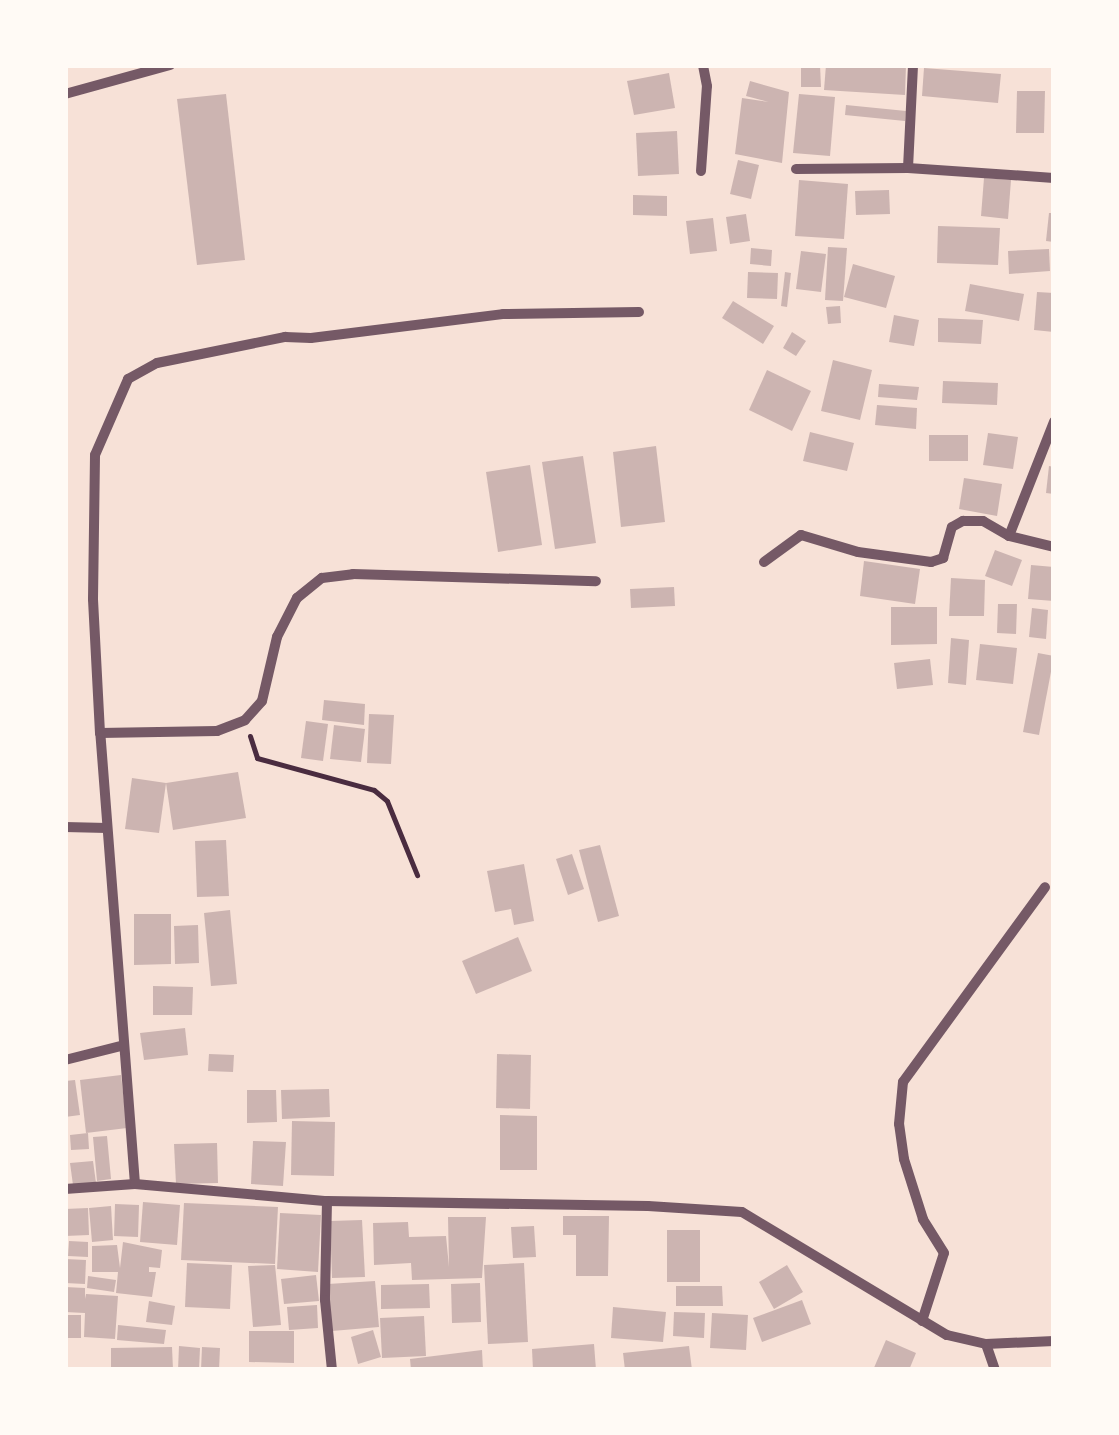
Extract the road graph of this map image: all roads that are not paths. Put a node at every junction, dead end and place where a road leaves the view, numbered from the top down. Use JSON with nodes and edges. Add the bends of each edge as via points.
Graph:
{"nodes":[{"id":1,"x":170,"y":65,"type":"edge"},
{"id":2,"x":702,"y":65,"type":"edge"},
{"id":3,"x":913,"y":65,"type":"edge"},
{"id":4,"x":65,"y":94,"type":"edge"},
{"id":5,"x":908,"y":168,"type":"junction"},
{"id":6,"x":796,"y":169,"type":"dead end"},
{"id":7,"x":700,"y":172,"type":"dead end"},
{"id":8,"x":1054,"y":178,"type":"edge"},
{"id":9,"x":639,"y":312,"type":"dead end"},
{"id":10,"x":1054,"y":422,"type":"edge"},
{"id":11,"x":1009,"y":536,"type":"junction"},
{"id":12,"x":1054,"y":547,"type":"edge"},
{"id":13,"x":764,"y":562,"type":"dead end"},
{"id":14,"x":596,"y":581,"type":"dead end"},
{"id":15,"x":100,"y":733,"type":"junction"},
{"id":16,"x":65,"y":827,"type":"edge"},
{"id":17,"x":106,"y":828,"type":"junction"},
{"id":18,"x":1045,"y":887,"type":"dead end"},
{"id":19,"x":120,"y":1046,"type":"junction"},
{"id":20,"x":65,"y":1060,"type":"edge"},
{"id":21,"x":135,"y":1184,"type":"junction"},
{"id":22,"x":65,"y":1189,"type":"edge"},
{"id":23,"x":327,"y":1201,"type":"junction"},
{"id":24,"x":922,"y":1321,"type":"junction"},
{"id":25,"x":1054,"y":1341,"type":"edge"},
{"id":26,"x":981,"y":1342,"type":"junction"},
{"id":27,"x":332,"y":1370,"type":"edge"},
{"id":28,"x":996,"y":1370,"type":"edge"}],
"edges":[{"from":1,"to":4,"type":"street"},
{"from":2,"to":7,"type":"street","via":[[707,86]]},
{"from":3,"to":5,"type":"street"},
{"from":5,"to":6,"type":"street"},
{"from":5,"to":8,"type":"street"},
{"from":9,"to":15,"type":"street","via":[[504,314],[285,337],[157,363],[128,379],[94,455]]},
{"from":10,"to":11,"type":"street"},
{"from":11,"to":12,"type":"street"},
{"from":11,"to":13,"type":"street","via":[[983,521],[963,521],[952,527],[943,558],[931,562],[802,536]]},
{"from":14,"to":15,"type":"street","via":[[322,578],[296,598],[277,637],[262,700],[245,720],[217,730]]},
{"from":15,"to":17,"type":"street"},
{"from":16,"to":17,"type":"street"},
{"from":17,"to":19,"type":"street"},
{"from":18,"to":24,"type":"street","via":[[903,1082],[904,1159],[923,1219],[944,1253]]},
{"from":19,"to":20,"type":"street"},
{"from":19,"to":21,"type":"street"},
{"from":21,"to":22,"type":"street"},
{"from":21,"to":23,"type":"street"},
{"from":23,"to":24,"type":"street","via":[[742,1212]]},
{"from":23,"to":27,"type":"street"},
{"from":24,"to":26,"type":"street"},
{"from":25,"to":26,"type":"street"},
{"from":26,"to":28,"type":"street"}]}
